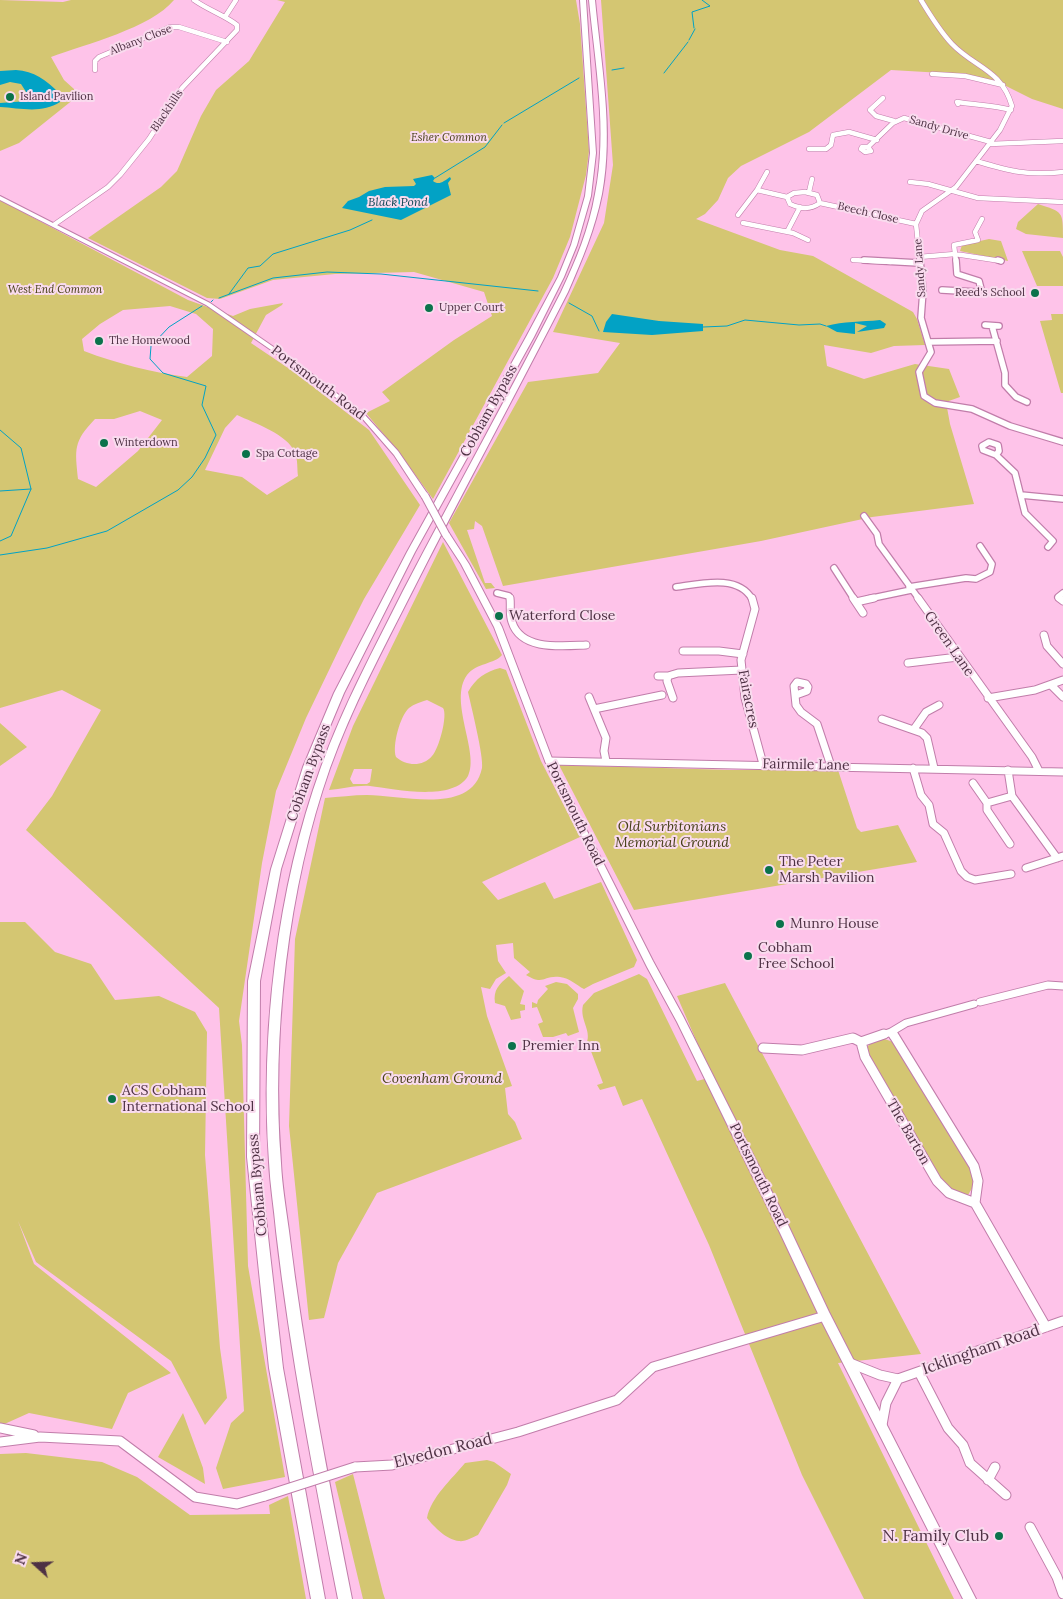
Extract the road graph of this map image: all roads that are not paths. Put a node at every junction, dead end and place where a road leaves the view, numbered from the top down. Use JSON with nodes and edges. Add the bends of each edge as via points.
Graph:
{"nodes":[{"id":1,"x":194,"y":0,"type":"edge"},
{"id":2,"x":236,"y":0,"type":"edge"},
{"id":3,"x":592,"y":0,"type":"edge"},
{"id":4,"x":597,"y":0,"type":"edge"},
{"id":5,"x":921,"y":0,"type":"edge"},
{"id":6,"x":582,"y":3,"type":"edge"},
{"id":7,"x":225,"y":17,"type":"junction"},
{"id":8,"x":227,"y":42,"type":"junction"},
{"id":9,"x":597,"y":55,"type":"junction"},
{"id":10,"x":95,"y":70,"type":"dead end"},
{"id":11,"x":932,"y":74,"type":"dead end"},
{"id":12,"x":1003,"y":85,"type":"junction"},
{"id":13,"x":882,"y":100,"type":"dead end"},
{"id":14,"x":958,"y":104,"type":"dead end"},
{"id":15,"x":1011,"y":110,"type":"junction"},
{"id":16,"x":894,"y":121,"type":"junction"},
{"id":17,"x":877,"y":140,"type":"junction"},
{"id":18,"x":1063,"y":142,"type":"edge"},
{"id":19,"x":990,"y":143,"type":"junction"},
{"id":20,"x":868,"y":147,"type":"dead end"},
{"id":21,"x":809,"y":149,"type":"dead end"},
{"id":22,"x":976,"y":161,"type":"junction"},
{"id":23,"x":767,"y":172,"type":"dead end"},
{"id":24,"x":1063,"y":172,"type":"edge"},
{"id":25,"x":812,"y":179,"type":"dead end"},
{"id":26,"x":910,"y":182,"type":"dead end"},
{"id":27,"x":757,"y":190,"type":"junction"},
{"id":28,"x":951,"y":191,"type":"junction"},
{"id":29,"x":809,"y":192,"type":"junction"},
{"id":30,"x":787,"y":197,"type":"junction"},
{"id":31,"x":1063,"y":197,"type":"edge"},
{"id":32,"x":0,"y":198,"type":"edge"},
{"id":33,"x":1047,"y":201,"type":"junction"},
{"id":34,"x":1063,"y":202,"type":"edge"},
{"id":35,"x":820,"y":203,"type":"junction"},
{"id":36,"x":800,"y":207,"type":"junction"},
{"id":37,"x":738,"y":215,"type":"dead end"},
{"id":38,"x":982,"y":219,"type":"dead end"},
{"id":39,"x":743,"y":223,"type":"dead end"},
{"id":40,"x":54,"y":224,"type":"junction"},
{"id":41,"x":916,"y":224,"type":"junction"},
{"id":42,"x":787,"y":232,"type":"junction"},
{"id":43,"x":808,"y":240,"type":"dead end"},
{"id":44,"x":955,"y":254,"type":"junction"},
{"id":45,"x":919,"y":256,"type":"junction"},
{"id":46,"x":853,"y":260,"type":"dead end"},
{"id":47,"x":1001,"y":261,"type":"dead end"},
{"id":48,"x":919,"y":263,"type":"junction"},
{"id":49,"x":942,"y":290,"type":"dead end"},
{"id":50,"x":985,"y":325,"type":"dead end"},
{"id":51,"x":992,"y":326,"type":"junction"},
{"id":52,"x":999,"y":326,"type":"dead end"},
{"id":53,"x":997,"y":341,"type":"junction"},
{"id":54,"x":928,"y":342,"type":"junction"},
{"id":55,"x":1026,"y":402,"type":"dead end"},
{"id":56,"x":1063,"y":442,"type":"edge"},
{"id":57,"x":996,"y":455,"type":"dead end"},
{"id":58,"x":1021,"y":495,"type":"junction"},
{"id":59,"x":1063,"y":499,"type":"edge"},
{"id":60,"x":864,"y":516,"type":"dead end"},
{"id":61,"x":980,"y":546,"type":"dead end"},
{"id":62,"x":1048,"y":547,"type":"dead end"},
{"id":63,"x":830,"y":576,"type":"dead end"},
{"id":64,"x":676,"y":587,"type":"dead end"},
{"id":65,"x":910,"y":588,"type":"junction"},
{"id":66,"x":497,"y":593,"type":"dead end"},
{"id":67,"x":1063,"y":593,"type":"edge"},
{"id":68,"x":1063,"y":601,"type":"edge"},
{"id":69,"x":856,"y":602,"type":"junction"},
{"id":70,"x":863,"y":614,"type":"dead end"},
{"id":71,"x":1044,"y":635,"type":"dead end"},
{"id":72,"x":586,"y":644,"type":"dead end"},
{"id":73,"x":684,"y":651,"type":"dead end"},
{"id":74,"x":743,"y":654,"type":"junction"},
{"id":75,"x":958,"y":657,"type":"junction"},
{"id":76,"x":908,"y":663,"type":"dead end"},
{"id":77,"x":1063,"y":664,"type":"edge"},
{"id":78,"x":742,"y":670,"type":"junction"},
{"id":79,"x":658,"y":676,"type":"dead end"},
{"id":80,"x":668,"y":676,"type":"junction"},
{"id":81,"x":1063,"y":680,"type":"edge"},
{"id":82,"x":1052,"y":686,"type":"junction"},
{"id":83,"x":662,"y":695,"type":"dead end"},
{"id":84,"x":796,"y":695,"type":"dead end"},
{"id":85,"x":589,"y":697,"type":"dead end"},
{"id":86,"x":1063,"y":697,"type":"edge"},
{"id":87,"x":673,"y":698,"type":"dead end"},
{"id":88,"x":988,"y":698,"type":"junction"},
{"id":89,"x":939,"y":705,"type":"dead end"},
{"id":90,"x":594,"y":710,"type":"junction"},
{"id":91,"x":882,"y":719,"type":"dead end"},
{"id":92,"x":914,"y":729,"type":"junction"},
{"id":93,"x":549,"y":761,"type":"junction"},
{"id":94,"x":606,"y":761,"type":"junction"},
{"id":95,"x":763,"y":764,"type":"junction"},
{"id":96,"x":831,"y":766,"type":"junction"},
{"id":97,"x":913,"y":768,"type":"junction"},
{"id":98,"x":934,"y":768,"type":"junction"},
{"id":99,"x":1008,"y":770,"type":"junction"},
{"id":100,"x":1039,"y":770,"type":"junction"},
{"id":101,"x":1063,"y":772,"type":"edge"},
{"id":102,"x":973,"y":783,"type":"dead end"},
{"id":103,"x":1012,"y":796,"type":"junction"},
{"id":104,"x":987,"y":803,"type":"junction"},
{"id":105,"x":1010,"y":844,"type":"dead end"},
{"id":106,"x":1060,"y":857,"type":"edge"},
{"id":107,"x":1026,"y":868,"type":"dead end"},
{"id":108,"x":1010,"y":874,"type":"dead end"},
{"id":109,"x":1063,"y":986,"type":"edge"},
{"id":110,"x":891,"y":1032,"type":"junction"},
{"id":111,"x":861,"y":1042,"type":"junction"},
{"id":112,"x":763,"y":1048,"type":"dead end"},
{"id":113,"x":975,"y":1203,"type":"junction"},
{"id":114,"x":825,"y":1316,"type":"junction"},
{"id":115,"x":1063,"y":1321,"type":"edge"},
{"id":116,"x":1046,"y":1327,"type":"junction"},
{"id":117,"x":850,"y":1363,"type":"junction"},
{"id":118,"x":919,"y":1372,"type":"junction"},
{"id":119,"x":898,"y":1379,"type":"junction"},
{"id":120,"x":882,"y":1425,"type":"junction"},
{"id":121,"x":0,"y":1428,"type":"edge"},
{"id":122,"x":40,"y":1437,"type":"junction"},
{"id":123,"x":0,"y":1442,"type":"edge"},
{"id":124,"x":995,"y":1467,"type":"dead end"},
{"id":125,"x":988,"y":1480,"type":"junction"},
{"id":126,"x":1006,"y":1495,"type":"dead end"},
{"id":127,"x":1030,"y":1527,"type":"dead end"},
{"id":128,"x":1063,"y":1594,"type":"edge"},
{"id":129,"x":318,"y":1599,"type":"edge"},
{"id":130,"x":345,"y":1599,"type":"edge"},
{"id":131,"x":970,"y":1599,"type":"edge"}],
"edges":[{"from":1,"to":7,"type":"street"},
{"from":2,"to":7,"type":"street"},
{"from":3,"to":9,"type":"highway","name":"Cobham Bypass"},
{"from":4,"to":9,"type":"highway"},
{"from":5,"to":12,"type":"street","via":[[953,45]]},
{"from":6,"to":129,"type":"highway","name":"Cobham Bypass","via":[[593,153],[588,196],[574,246],[530,337],[411,552],[339,694],[308,767],[276,870],[254,981],[253,1157],[276,1368]]},
{"from":7,"to":8,"type":"street","name":"Blackhills","via":[[237,28]]},
{"from":8,"to":10,"type":"street","name":"Albany Close","via":[[170,27],[99,57],[95,61]]},
{"from":8,"to":40,"type":"street","name":"Blackhills","via":[[182,88],[120,175]]},
{"from":9,"to":130,"type":"highway","name":"Cobham Bypass","via":[[603,159],[588,234],[551,317],[355,695],[324,770],[302,845],[288,920],[277,996],[274,1154],[290,1292]]},
{"from":11,"to":12,"type":"street","via":[[965,76]]},
{"from":12,"to":15,"type":"street","via":[[1010,96]]},
{"from":13,"to":16,"type":"street","via":[[870,110],[876,116]]},
{"from":14,"to":15,"type":"street","via":[[992,105]]},
{"from":15,"to":19,"type":"street","name":"Sandy Lane"},
{"from":16,"to":17,"type":"street","name":"Sandy Drive"},
{"from":16,"to":19,"type":"street","name":"Sandy Drive","via":[[910,118]]},
{"from":17,"to":20,"type":"street","name":"Sandy Drive"},
{"from":17,"to":21,"type":"street","via":[[842,132],[833,135],[830,147]]},
{"from":18,"to":19,"type":"street","name":"Sandy Drive"},
{"from":19,"to":22,"type":"street","name":"Sandy Lane"},
{"from":22,"to":24,"type":"street","via":[[1018,173]]},
{"from":22,"to":28,"type":"street","name":"Sandy Lane"},
{"from":23,"to":27,"type":"street"},
{"from":25,"to":29,"type":"street"},
{"from":26,"to":28,"type":"street"},
{"from":27,"to":30,"type":"street"},
{"from":27,"to":37,"type":"street"},
{"from":28,"to":33,"type":"street","via":[[978,198]]},
{"from":28,"to":41,"type":"street","name":"Sandy Lane","via":[[922,211]]},
{"from":29,"to":30,"type":"street","via":[[794,192]]},
{"from":29,"to":35,"type":"street","name":"Beech Close","via":[[817,196]]},
{"from":30,"to":36,"type":"street","via":[[790,204]]},
{"from":31,"to":33,"type":"street"},
{"from":32,"to":40,"type":"main road","name":"Portsmouth Road"},
{"from":33,"to":34,"type":"street"},
{"from":35,"to":36,"type":"street","name":"Beech Close","via":[[810,208]]},
{"from":35,"to":41,"type":"street","name":"Beech Close"},
{"from":36,"to":42,"type":"street"},
{"from":38,"to":44,"type":"street","via":[[975,232],[978,240],[954,245]]},
{"from":39,"to":42,"type":"street"},
{"from":40,"to":93,"type":"main road","name":"Portsmouth Road","bridge":true,"via":[[208,304],[339,395],[363,416],[391,447],[425,496],[465,564],[498,627]]},
{"from":41,"to":45,"type":"street","name":"Sandy Lane"},
{"from":42,"to":43,"type":"street"},
{"from":44,"to":45,"type":"street"},
{"from":44,"to":47,"type":"street"},
{"from":44,"to":49,"type":"street","via":[[957,274],[979,281],[981,289],[977,292]]},
{"from":45,"to":48,"type":"street","name":"Sandy Lane"},
{"from":46,"to":48,"type":"street"},
{"from":48,"to":54,"type":"street","name":"Sandy Lane","via":[[923,292],[921,318]]},
{"from":50,"to":51,"type":"street"},
{"from":51,"to":52,"type":"street"},
{"from":51,"to":53,"type":"street"},
{"from":53,"to":54,"type":"street"},
{"from":53,"to":55,"type":"street","via":[[1005,385]]},
{"from":54,"to":56,"type":"street","name":"Sandy Lane","via":[[930,357],[919,372],[924,396],[935,403],[972,409],[1010,426]]},
{"from":57,"to":58,"type":"street","via":[[1015,473]]},
{"from":58,"to":59,"type":"street"},
{"from":58,"to":62,"type":"street","via":[[1027,516],[1053,541]]},
{"from":60,"to":65,"type":"street","name":"Green Lane"},
{"from":61,"to":65,"type":"street","via":[[992,564],[990,572],[976,579]]},
{"from":63,"to":69,"type":"street","via":[[836,571]]},
{"from":64,"to":74,"type":"street","name":"Fairacres","via":[[728,583],[750,594],[755,609]]},
{"from":65,"to":69,"type":"street"},
{"from":65,"to":75,"type":"street","name":"Green Lane"},
{"from":66,"to":72,"type":"street","via":[[509,596],[512,623],[526,638],[541,646]]},
{"from":67,"to":68,"type":"street","via":[[1058,597]]},
{"from":69,"to":70,"type":"street"},
{"from":71,"to":77,"type":"street","via":[[1047,646]]},
{"from":73,"to":74,"type":"street"},
{"from":74,"to":78,"type":"street","name":"Fairacres"},
{"from":75,"to":76,"type":"street"},
{"from":75,"to":88,"type":"street","name":"Green Lane"},
{"from":78,"to":80,"type":"street"},
{"from":78,"to":95,"type":"street","name":"Fairacres","via":[[745,698]]},
{"from":79,"to":80,"type":"street"},
{"from":80,"to":87,"type":"street"},
{"from":81,"to":82,"type":"street"},
{"from":82,"to":86,"type":"street"},
{"from":82,"to":88,"type":"street","via":[[1039,691]]},
{"from":83,"to":90,"type":"street"},
{"from":84,"to":96,"type":"street","via":[[800,712],[817,724]]},
{"from":85,"to":90,"type":"street"},
{"from":88,"to":100,"type":"street","name":"Green Lane"},
{"from":89,"to":92,"type":"street","via":[[926,712]]},
{"from":90,"to":94,"type":"street","via":[[606,738]]},
{"from":91,"to":92,"type":"street"},
{"from":92,"to":98,"type":"street","via":[[927,738]]},
{"from":93,"to":94,"type":"street","name":"Fairmile Lane"},
{"from":93,"to":114,"type":"main road","name":"Portsmouth Road"},
{"from":94,"to":95,"type":"street","name":"Fairmile Lane"},
{"from":95,"to":96,"type":"street","name":"Fairmile Lane"},
{"from":96,"to":97,"type":"street","name":"Fairmile Lane"},
{"from":97,"to":98,"type":"street","name":"Fairmile Lane"},
{"from":97,"to":108,"type":"street","via":[[921,795],[929,805],[933,824],[944,833],[961,871],[975,880]]},
{"from":98,"to":99,"type":"street","name":"Fairmile Lane"},
{"from":99,"to":100,"type":"street","name":"Fairmile Lane"},
{"from":99,"to":103,"type":"street"},
{"from":100,"to":101,"type":"street","name":"Fairmile Lane"},
{"from":102,"to":104,"type":"street"},
{"from":103,"to":104,"type":"street"},
{"from":103,"to":106,"type":"street"},
{"from":104,"to":105,"type":"street","via":[[987,810]]},
{"from":106,"to":107,"type":"street"},
{"from":109,"to":110,"type":"street","via":[[1048,985],[977,1003],[906,1023]]},
{"from":110,"to":111,"type":"street"},
{"from":110,"to":113,"type":"street","via":[[977,1172]]},
{"from":111,"to":112,"type":"street","via":[[845,1038],[802,1050]]},
{"from":111,"to":113,"type":"street","name":"The Barton","via":[[865,1057],[937,1181],[948,1193]]},
{"from":113,"to":116,"type":"street"},
{"from":114,"to":117,"type":"main road","name":"Portsmouth Road"},
{"from":114,"to":122,"type":"street","name":"Elvedon Road","bridge":true,"via":[[653,1367],[617,1400],[518,1432],[392,1465],[355,1467],[237,1504],[195,1497],[120,1441]]},
{"from":115,"to":116,"type":"street","name":"Icklingham Road"},
{"from":116,"to":118,"type":"street","name":"Icklingham Road"},
{"from":117,"to":119,"type":"street"},
{"from":117,"to":120,"type":"main road","name":"Portsmouth Road"},
{"from":118,"to":119,"type":"street","name":"Icklingham Road"},
{"from":118,"to":125,"type":"street","via":[[950,1432],[963,1445],[970,1463]]},
{"from":119,"to":120,"type":"street","via":[[886,1403]]},
{"from":120,"to":131,"type":"main road","name":"Portsmouth Road"},
{"from":121,"to":122,"type":"street"},
{"from":122,"to":123,"type":"street","name":"Elvedon Road"},
{"from":124,"to":125,"type":"street"},
{"from":125,"to":126,"type":"street"},
{"from":127,"to":128,"type":"street"}]}
